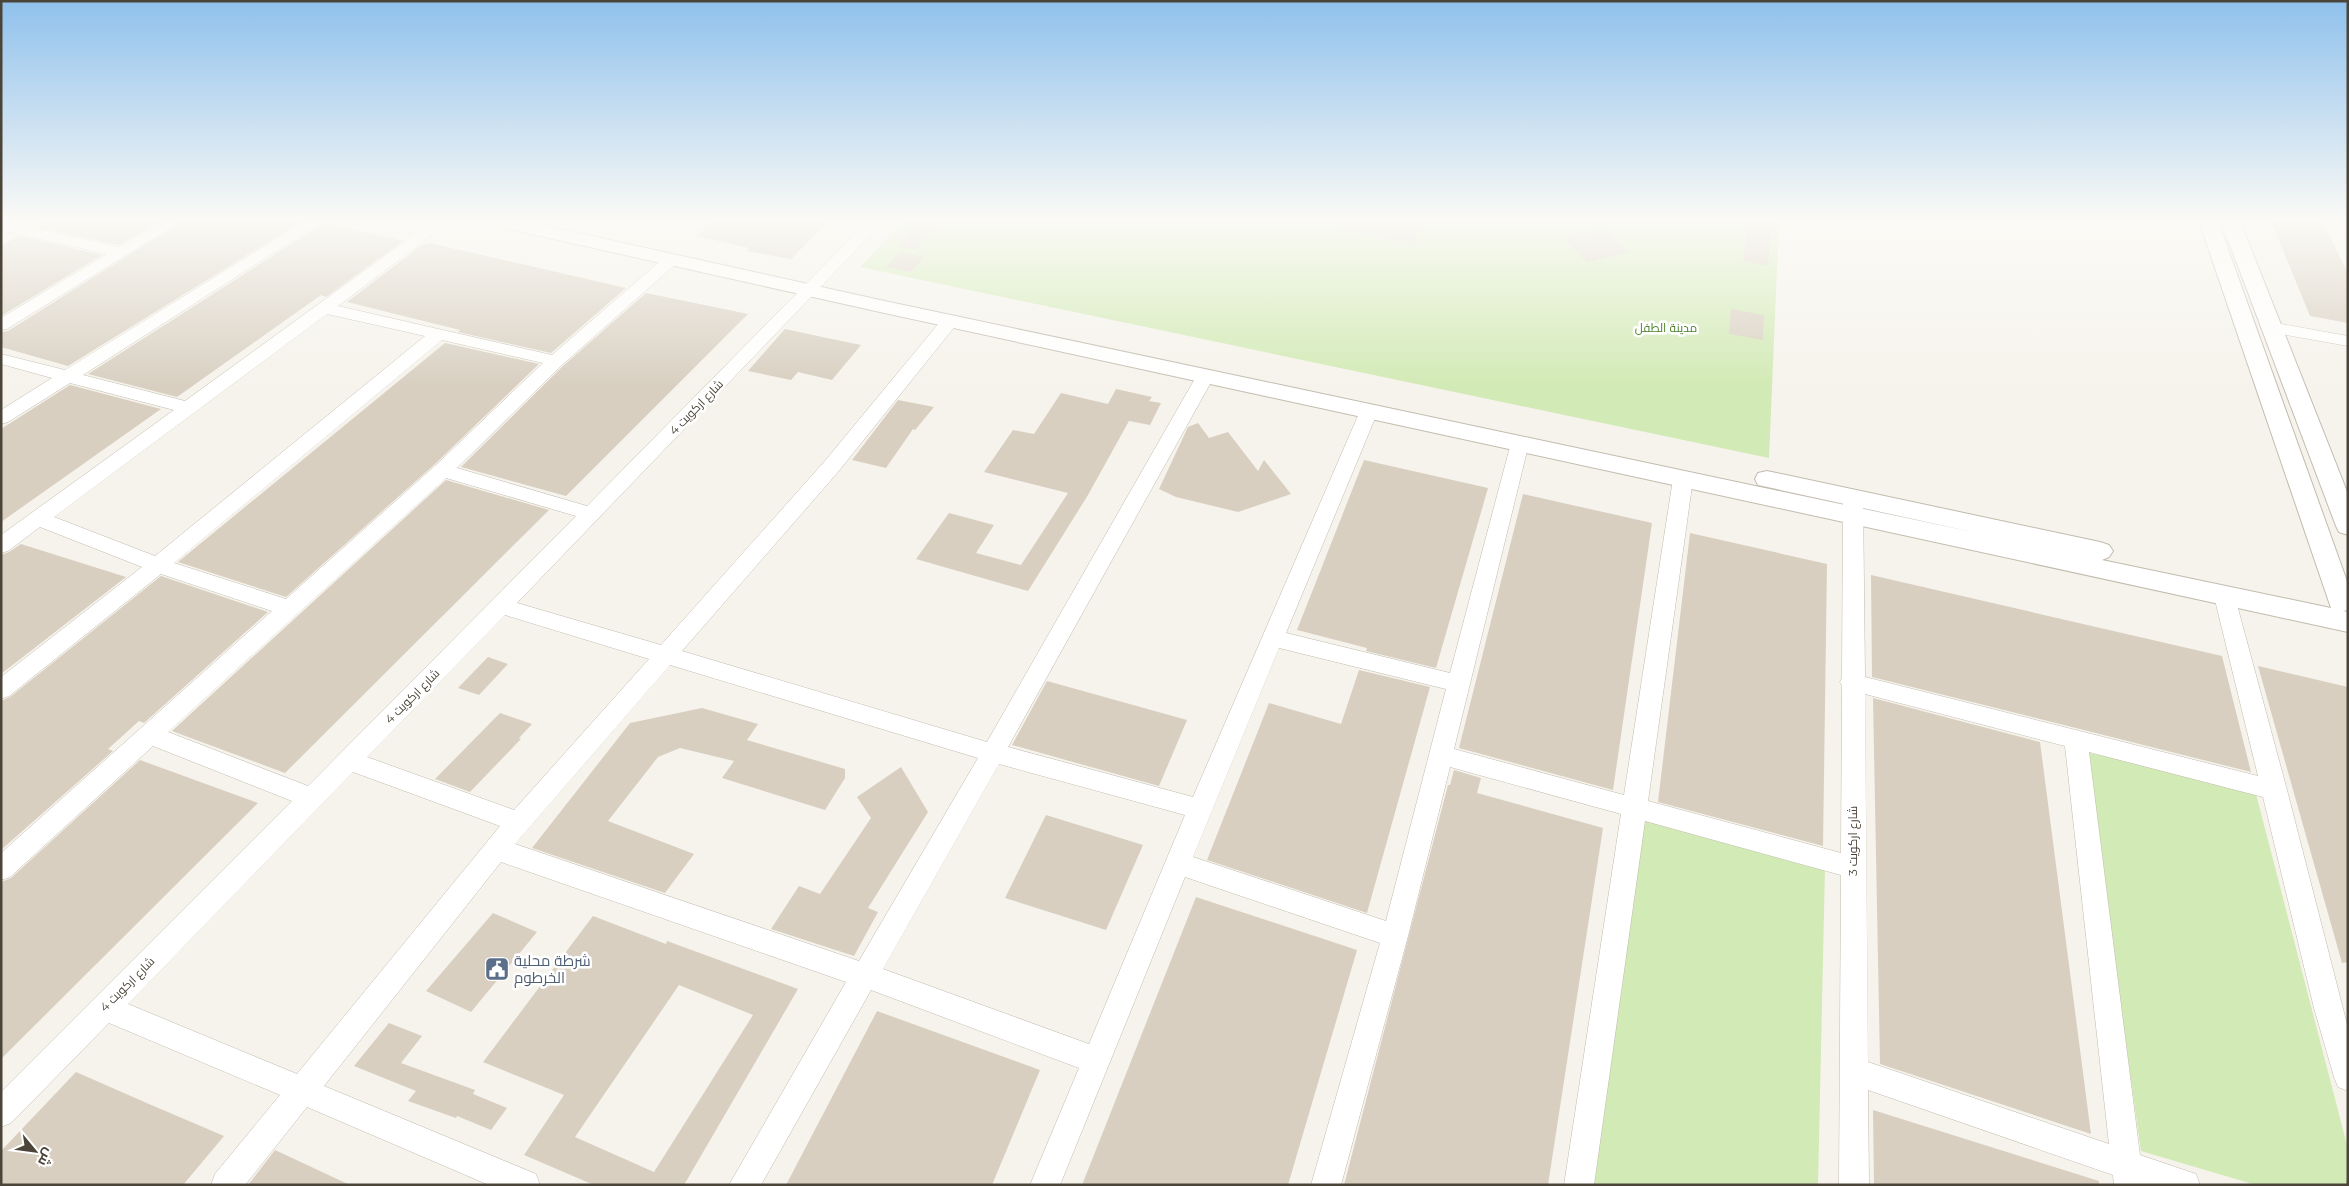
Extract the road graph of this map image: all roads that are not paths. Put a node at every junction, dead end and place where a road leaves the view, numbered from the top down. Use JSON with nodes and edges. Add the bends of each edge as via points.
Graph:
{"nodes":[{"id":1,"x":81,"y":276,"type":"edge"},
{"id":2,"x":226,"y":276,"type":"edge"},
{"id":3,"x":368,"y":276,"type":"edge"},
{"id":4,"x":652,"y":276,"type":"edge"},
{"id":5,"x":775,"y":276,"type":"edge"},
{"id":6,"x":787,"y":276,"type":"edge"},
{"id":7,"x":821,"y":276,"type":"edge"},
{"id":8,"x":2229,"y":276,"type":"edge"},
{"id":9,"x":2251,"y":276,"type":"edge"},
{"id":10,"x":814,"y":283,"type":"junction"},
{"id":11,"x":325,"y":308,"type":"junction"},
{"id":12,"x":950,"y":321,"type":"junction"},
{"id":13,"x":1,"y":325,"type":"edge"},
{"id":14,"x":2270,"y":328,"type":"junction"},
{"id":15,"x":437,"y":335,"type":"junction"},
{"id":16,"x":2348,"y":341,"type":"edge"},
{"id":17,"x":1,"y":359,"type":"edge"},
{"id":18,"x":556,"y":361,"type":"junction"},
{"id":19,"x":66,"y":376,"type":"junction"},
{"id":20,"x":1206,"y":376,"type":"junction"},
{"id":21,"x":190,"y":408,"type":"junction"},
{"id":22,"x":1369,"y":411,"type":"junction"},
{"id":23,"x":1,"y":418,"type":"edge"},
{"id":24,"x":1520,"y":443,"type":"junction"},
{"id":25,"x":443,"y":470,"type":"junction"},
{"id":26,"x":1683,"y":479,"type":"junction"},
{"id":27,"x":1853,"y":507,"type":"junction"},
{"id":28,"x":592,"y":514,"type":"junction"},
{"id":29,"x":38,"y":519,"type":"junction"},
{"id":30,"x":2348,"y":526,"type":"edge"},
{"id":31,"x":1,"y":546,"type":"edge"},
{"id":32,"x":158,"y":565,"type":"junction"},
{"id":33,"x":2225,"y":596,"type":"junction"},
{"id":34,"x":501,"y":606,"type":"junction"},
{"id":35,"x":290,"y":609,"type":"junction"},
{"id":36,"x":2346,"y":609,"type":"edge"},
{"id":37,"x":1273,"y":638,"type":"junction"},
{"id":38,"x":665,"y":657,"type":"junction"},
{"id":39,"x":1851,"y":682,"type":"junction"},
{"id":40,"x":1460,"y":684,"type":"junction"},
{"id":41,"x":1,"y":690,"type":"edge"},
{"id":42,"x":149,"y":735,"type":"junction"},
{"id":43,"x":2076,"y":740,"type":"junction"},
{"id":44,"x":993,"y":753,"type":"junction"},
{"id":45,"x":1441,"y":755,"type":"junction"},
{"id":46,"x":348,"y":760,"type":"junction"},
{"id":47,"x":2275,"y":790,"type":"junction"},
{"id":48,"x":311,"y":798,"type":"junction"},
{"id":49,"x":1633,"y":807,"type":"junction"},
{"id":50,"x":1200,"y":809,"type":"junction"},
{"id":51,"x":518,"y":822,"type":"junction"},
{"id":52,"x":496,"y":849,"type":"junction"},
{"id":53,"x":1179,"y":864,"type":"junction"},
{"id":54,"x":1852,"y":868,"type":"junction"},
{"id":55,"x":1,"y":869,"type":"edge"},
{"id":56,"x":1395,"y":936,"type":"junction"},
{"id":57,"x":864,"y":975,"type":"junction"},
{"id":58,"x":104,"y":1007,"type":"junction"},
{"id":59,"x":2338,"y":1011,"type":"edge"},
{"id":60,"x":1096,"y":1061,"type":"junction"},
{"id":61,"x":1854,"y":1071,"type":"junction"},
{"id":62,"x":2348,"y":1077,"type":"edge"},
{"id":63,"x":301,"y":1091,"type":"junction"},
{"id":64,"x":1,"y":1113,"type":"edge"},
{"id":65,"x":2128,"y":1175,"type":"edge"},
{"id":66,"x":226,"y":1185,"type":"edge"},
{"id":67,"x":525,"y":1185,"type":"edge"},
{"id":68,"x":744,"y":1185,"type":"edge"},
{"id":69,"x":1045,"y":1185,"type":"edge"},
{"id":70,"x":1326,"y":1185,"type":"edge"},
{"id":71,"x":1579,"y":1185,"type":"edge"},
{"id":72,"x":1854,"y":1185,"type":"edge"},
{"id":73,"x":2185,"y":1185,"type":"edge"}],
"edges":[{"from":1,"to":13,"type":"street"},
{"from":2,"to":19,"type":"street"},
{"from":3,"to":11,"type":"street"},
{"from":4,"to":18,"type":"street"},
{"from":5,"to":10,"type":"street"},
{"from":6,"to":10,"type":"street"},
{"from":7,"to":10,"type":"street","name":"شارع اركويت 4"},
{"from":8,"to":36,"type":"street"},
{"from":9,"to":14,"type":"street"},
{"from":10,"to":12,"type":"street"},
{"from":10,"to":27,"type":"street"},
{"from":10,"to":28,"type":"street","name":"شارع اركويت 4"},
{"from":11,"to":15,"type":"street"},
{"from":11,"to":21,"type":"street"},
{"from":12,"to":20,"type":"street"},
{"from":12,"to":38,"type":"street","via":[[831,466]]},
{"from":14,"to":16,"type":"street"},
{"from":14,"to":30,"type":"street"},
{"from":15,"to":18,"type":"street"},
{"from":15,"to":32,"type":"street"},
{"from":17,"to":19,"type":"street"},
{"from":18,"to":25,"type":"street"},
{"from":19,"to":21,"type":"street"},
{"from":19,"to":23,"type":"street"},
{"from":20,"to":22,"type":"street"},
{"from":20,"to":44,"type":"street"},
{"from":21,"to":29,"type":"street"},
{"from":22,"to":24,"type":"street"},
{"from":22,"to":37,"type":"street"},
{"from":24,"to":26,"type":"street"},
{"from":24,"to":40,"type":"street"},
{"from":25,"to":28,"type":"street"},
{"from":25,"to":35,"type":"street"},
{"from":26,"to":27,"type":"street"},
{"from":26,"to":49,"type":"street"},
{"from":27,"to":33,"type":"street"},
{"from":27,"to":36,"type":"street"},
{"from":27,"to":39,"type":"street","name":"شارع اركويت 3"},
{"from":28,"to":34,"type":"street","name":"شارع اركويت 4"},
{"from":29,"to":31,"type":"street"},
{"from":29,"to":32,"type":"street"},
{"from":32,"to":35,"type":"street"},
{"from":32,"to":41,"type":"street"},
{"from":33,"to":36,"type":"street"},
{"from":33,"to":47,"type":"street"},
{"from":34,"to":38,"type":"street"},
{"from":34,"to":46,"type":"street","name":"شارع اركويت 4"},
{"from":35,"to":42,"type":"street"},
{"from":37,"to":40,"type":"street"},
{"from":37,"to":50,"type":"street"},
{"from":38,"to":44,"type":"street"},
{"from":38,"to":51,"type":"street"},
{"from":39,"to":43,"type":"street"},
{"from":39,"to":54,"type":"street","name":"شارع اركويت 3"},
{"from":40,"to":45,"type":"street"},
{"from":42,"to":48,"type":"street"},
{"from":42,"to":55,"type":"street"},
{"from":43,"to":47,"type":"street"},
{"from":43,"to":65,"type":"street"},
{"from":44,"to":50,"type":"street"},
{"from":44,"to":57,"type":"street"},
{"from":45,"to":49,"type":"street"},
{"from":45,"to":56,"type":"street"},
{"from":46,"to":48,"type":"street","name":"شارع اركويت 4"},
{"from":46,"to":51,"type":"street"},
{"from":47,"to":59,"type":"street"},
{"from":48,"to":58,"type":"street","name":"شارع اركويت 4"},
{"from":49,"to":54,"type":"street"},
{"from":49,"to":71,"type":"street"},
{"from":50,"to":53,"type":"street"},
{"from":51,"to":52,"type":"street"},
{"from":52,"to":57,"type":"street"},
{"from":52,"to":63,"type":"street"},
{"from":53,"to":56,"type":"street"},
{"from":53,"to":60,"type":"street"},
{"from":54,"to":61,"type":"street","name":"شارع اركويت 3"},
{"from":56,"to":70,"type":"street"},
{"from":57,"to":60,"type":"street"},
{"from":57,"to":68,"type":"street"},
{"from":58,"to":63,"type":"street"},
{"from":58,"to":64,"type":"street","name":"شارع اركويت 4"},
{"from":59,"to":62,"type":"street"},
{"from":60,"to":69,"type":"street"},
{"from":61,"to":65,"type":"street"},
{"from":61,"to":72,"type":"street","name":"شارع اركويت 3"},
{"from":63,"to":66,"type":"street"},
{"from":63,"to":67,"type":"street"},
{"from":65,"to":73,"type":"street"}]}
